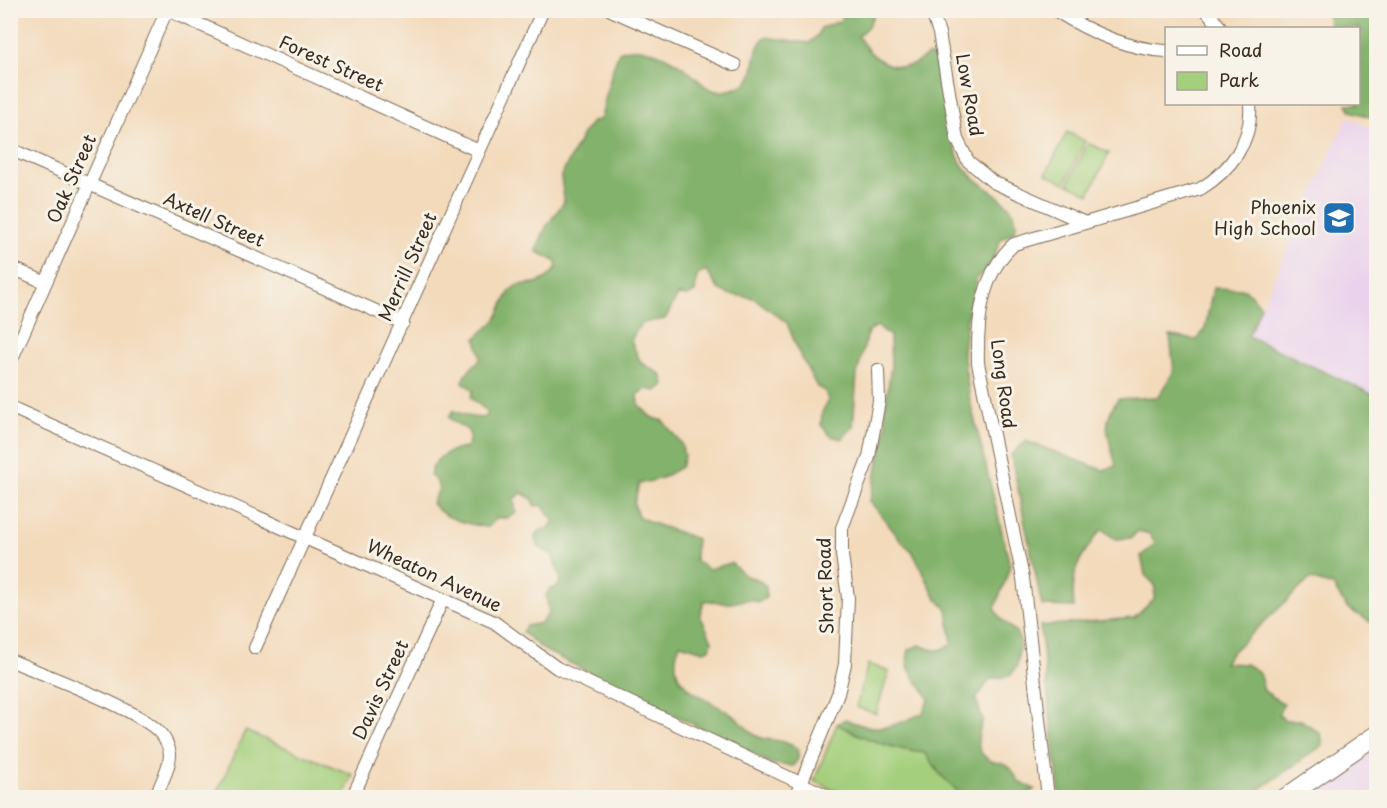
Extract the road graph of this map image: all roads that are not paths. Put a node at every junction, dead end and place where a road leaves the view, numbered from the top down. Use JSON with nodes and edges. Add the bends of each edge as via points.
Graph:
{"nodes":[{"id":1,"x":167,"y":10,"type":"edge"},
{"id":2,"x":543,"y":10,"type":"edge"},
{"id":3,"x":611,"y":10,"type":"edge"},
{"id":4,"x":931,"y":10,"type":"edge"},
{"id":5,"x":1055,"y":10,"type":"edge"},
{"id":6,"x":1206,"y":10,"type":"edge"},
{"id":7,"x":1220,"y":27,"type":"edge"},
{"id":8,"x":1165,"y":51,"type":"edge"},
{"id":9,"x":735,"y":65,"type":"dead end"},
{"id":10,"x":1250,"y":105,"type":"edge"},
{"id":11,"x":10,"y":149,"type":"edge"},
{"id":12,"x":479,"y":150,"type":"junction"},
{"id":13,"x":89,"y":184,"type":"junction"},
{"id":14,"x":1083,"y":222,"type":"junction"},
{"id":15,"x":10,"y":267,"type":"edge"},
{"id":16,"x":44,"y":282,"type":"junction"},
{"id":17,"x":403,"y":323,"type":"junction"},
{"id":18,"x":10,"y":363,"type":"edge"},
{"id":19,"x":878,"y":370,"type":"dead end"},
{"id":20,"x":10,"y":406,"type":"edge"},
{"id":21,"x":304,"y":537,"type":"junction"},
{"id":22,"x":443,"y":599,"type":"junction"},
{"id":23,"x":255,"y":648,"type":"dead end"},
{"id":24,"x":10,"y":660,"type":"edge"},
{"id":25,"x":1377,"y":735,"type":"edge"},
{"id":26,"x":802,"y":784,"type":"junction"},
{"id":27,"x":155,"y":798,"type":"edge"},
{"id":28,"x":352,"y":798,"type":"edge"},
{"id":29,"x":795,"y":798,"type":"edge"},
{"id":30,"x":832,"y":798,"type":"edge"},
{"id":31,"x":1048,"y":798,"type":"edge"},
{"id":32,"x":1285,"y":798,"type":"edge"}],
"edges":[{"from":1,"to":12,"type":"street","name":"Forest Street"},
{"from":1,"to":13,"type":"street","name":"Oak Street"},
{"from":2,"to":12,"type":"street","name":"Merrill Street"},
{"from":3,"to":9,"type":"street"},
{"from":4,"to":14,"type":"street","name":"Low Road","via":[[939,33],[957,139],[968,161],[993,182]]},
{"from":5,"to":8,"type":"street","via":[[1080,26],[1128,46]]},
{"from":6,"to":7,"type":"street"},
{"from":10,"to":14,"type":"street","name":"Long Road","via":[[1251,116],[1241,147],[1231,166],[1217,179],[1200,189]]},
{"from":11,"to":13,"type":"street","name":"Axtell Street"},
{"from":12,"to":17,"type":"street","name":"Merrill Street"},
{"from":13,"to":16,"type":"street","name":"Oak Street"},
{"from":13,"to":17,"type":"street","name":"Axtell Street"},
{"from":14,"to":31,"type":"street","name":"Long Road","via":[[1014,244],[998,261],[977,326],[978,363],[987,414],[1023,578]]},
{"from":15,"to":16,"type":"street"},
{"from":16,"to":18,"type":"street","name":"Oak Street"},
{"from":17,"to":21,"type":"street","name":"Merrill Street"},
{"from":19,"to":26,"type":"street","name":"Short Road","via":[[879,401],[869,457],[842,528],[848,598],[845,664],[838,694]]},
{"from":20,"to":21,"type":"street","name":"Wheaton Avenue"},
{"from":21,"to":22,"type":"street","name":"Wheaton Avenue"},
{"from":21,"to":23,"type":"street","name":"Merrill Street"},
{"from":22,"to":26,"type":"street","name":"Wheaton Avenue","via":[[494,622],[578,679]]},
{"from":22,"to":28,"type":"street","name":"Davis Street"},
{"from":24,"to":27,"type":"street","via":[[148,723],[161,734],[167,743],[169,761]]},
{"from":25,"to":32,"type":"main road"},
{"from":26,"to":29,"type":"street","name":"Short Road"},
{"from":26,"to":30,"type":"street","name":"Wheaton Avenue"}]}
